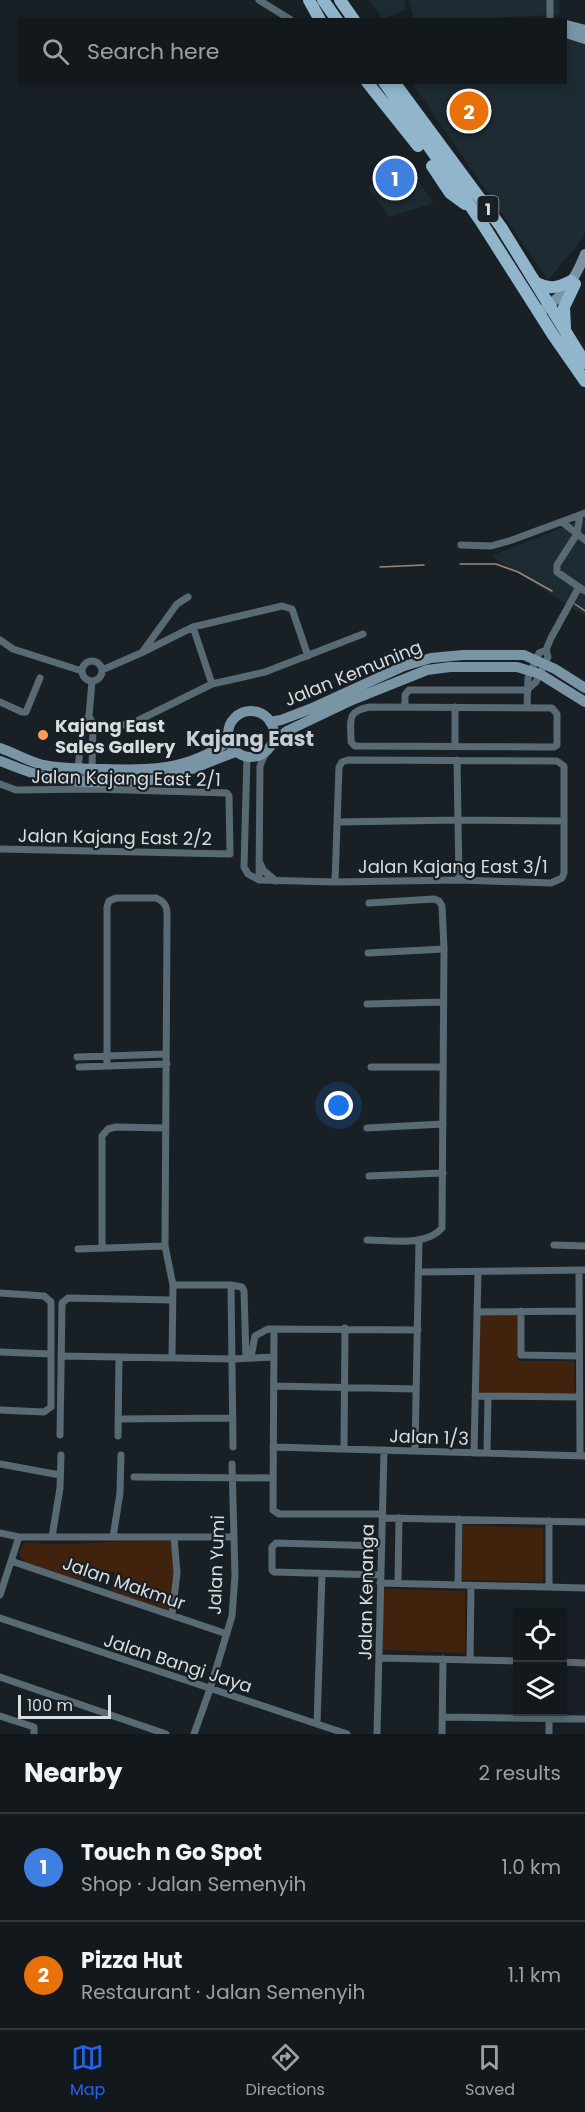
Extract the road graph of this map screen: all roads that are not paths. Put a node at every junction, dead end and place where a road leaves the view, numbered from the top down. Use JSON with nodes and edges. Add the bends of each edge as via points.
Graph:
{"nodes":[{"id":1,"x":259,"y":0,"type":"edge"},
{"id":2,"x":309,"y":0,"type":"edge"},
{"id":3,"x":323,"y":0,"type":"edge"},
{"id":4,"x":333,"y":0,"type":"edge"},
{"id":5,"x":340,"y":0,"type":"edge"},
{"id":6,"x":550,"y":0,"type":"edge"},
{"id":7,"x":288,"y":18,"type":"edge"},
{"id":8,"x":319,"y":18,"type":"edge"},
{"id":9,"x":336,"y":18,"type":"edge"},
{"id":10,"x":345,"y":18,"type":"edge"},
{"id":11,"x":353,"y":18,"type":"edge"},
{"id":12,"x":550,"y":18,"type":"edge"},
{"id":13,"x":567,"y":25,"type":"edge"},
{"id":14,"x":585,"y":30,"type":"edge"},
{"id":15,"x":567,"y":33,"type":"edge"},
{"id":16,"x":585,"y":39,"type":"edge"},
{"id":17,"x":369,"y":84,"type":"edge"},
{"id":18,"x":385,"y":84,"type":"edge"},
{"id":19,"x":395,"y":84,"type":"edge"},
{"id":20,"x":401,"y":84,"type":"edge"},
{"id":21,"x":418,"y":117,"type":"junction"},
{"id":22,"x":471,"y":208,"type":"junction"},
{"id":23,"x":585,"y":254,"type":"edge"},
{"id":24,"x":585,"y":267,"type":"edge"},
{"id":25,"x":534,"y":282,"type":"junction"},
{"id":26,"x":573,"y":283,"type":"junction"},
{"id":27,"x":546,"y":312,"type":"junction"},
{"id":28,"x":565,"y":331,"type":"junction"},
{"id":29,"x":585,"y":363,"type":"edge"},
{"id":30,"x":585,"y":381,"type":"edge"},
{"id":31,"x":582,"y":514,"type":"edge"},
{"id":32,"x":562,"y":522,"type":"junction"},
{"id":33,"x":577,"y":534,"type":"junction"},
{"id":34,"x":585,"y":540,"type":"edge"},
{"id":35,"x":461,"y":545,"type":"dead end"},
{"id":36,"x":582,"y":589,"type":"edge"},
{"id":37,"x":188,"y":597,"type":"dead end"},
{"id":38,"x":193,"y":627,"type":"junction"},
{"id":39,"x":363,"y":634,"type":"dead end"},
{"id":40,"x":0,"y":640,"type":"edge"},
{"id":41,"x":141,"y":653,"type":"junction"},
{"id":42,"x":308,"y":656,"type":"junction"},
{"id":43,"x":540,"y":665,"type":"junction"},
{"id":44,"x":102,"y":670,"type":"junction"},
{"id":45,"x":82,"y":671,"type":"junction"},
{"id":46,"x":40,"y":678,"type":"dead end"},
{"id":47,"x":92,"y":681,"type":"junction"},
{"id":48,"x":212,"y":684,"type":"junction"},
{"id":49,"x":585,"y":688,"type":"edge"},
{"id":50,"x":527,"y":690,"type":"junction"},
{"id":51,"x":352,"y":700,"type":"junction"},
{"id":52,"x":0,"y":702,"type":"edge"},
{"id":53,"x":585,"y":702,"type":"edge"},
{"id":54,"x":370,"y":706,"type":"junction"},
{"id":55,"x":405,"y":707,"type":"junction"},
{"id":56,"x":455,"y":707,"type":"junction"},
{"id":57,"x":527,"y":708,"type":"junction"},
{"id":58,"x":89,"y":716,"type":"junction"},
{"id":59,"x":270,"y":722,"type":"junction"},
{"id":60,"x":93,"y":724,"type":"junction"},
{"id":61,"x":229,"y":741,"type":"junction"},
{"id":62,"x":272,"y":743,"type":"junction"},
{"id":63,"x":455,"y":747,"type":"junction"},
{"id":64,"x":0,"y":748,"type":"edge"},
{"id":65,"x":242,"y":754,"type":"junction"},
{"id":66,"x":265,"y":754,"type":"junction"},
{"id":67,"x":457,"y":760,"type":"junction"},
{"id":68,"x":0,"y":761,"type":"edge"},
{"id":69,"x":92,"y":769,"type":"junction"},
{"id":70,"x":84,"y":775,"type":"junction"},
{"id":71,"x":0,"y":784,"type":"edge"},
{"id":72,"x":458,"y":820,"type":"junction"},
{"id":73,"x":563,"y":821,"type":"junction"},
{"id":74,"x":337,"y":822,"type":"junction"},
{"id":75,"x":0,"y":849,"type":"edge"},
{"id":76,"x":230,"y":854,"type":"joint"},
{"id":77,"x":259,"y":861,"type":"junction"},
{"id":78,"x":259,"y":880,"type":"junction"},
{"id":79,"x":459,"y":880,"type":"junction"},
{"id":80,"x":276,"y":881,"type":"junction"},
{"id":81,"x":335,"y":882,"type":"junction"},
{"id":82,"x":369,"y":903,"type":"dead end"},
{"id":83,"x":444,"y":949,"type":"junction"},
{"id":84,"x":368,"y":953,"type":"dead end"},
{"id":85,"x":443,"y":1002,"type":"junction"},
{"id":86,"x":368,"y":1004,"type":"dead end"},
{"id":87,"x":166,"y":1054,"type":"junction"},
{"id":88,"x":107,"y":1056,"type":"junction"},
{"id":89,"x":77,"y":1057,"type":"dead end"},
{"id":90,"x":166,"y":1064,"type":"junction"},
{"id":91,"x":107,"y":1066,"type":"junction"},
{"id":92,"x":78,"y":1067,"type":"dead end"},
{"id":93,"x":371,"y":1067,"type":"dead end"},
{"id":94,"x":443,"y":1067,"type":"junction"},
{"id":95,"x":443,"y":1124,"type":"junction"},
{"id":96,"x":166,"y":1128,"type":"junction"},
{"id":97,"x":367,"y":1128,"type":"dead end"},
{"id":98,"x":443,"y":1173,"type":"junction"},
{"id":99,"x":369,"y":1176,"type":"dead end"},
{"id":100,"x":367,"y":1240,"type":"dead end"},
{"id":101,"x":419,"y":1240,"type":"junction"},
{"id":102,"x":554,"y":1245,"type":"dead end"},
{"id":103,"x":165,"y":1246,"type":"junction"},
{"id":104,"x":585,"y":1246,"type":"edge"},
{"id":105,"x":102,"y":1247,"type":"junction"},
{"id":106,"x":78,"y":1249,"type":"dead end"},
{"id":107,"x":582,"y":1270,"type":"edge"},
{"id":108,"x":420,"y":1272,"type":"junction"},
{"id":109,"x":478,"y":1272,"type":"junction"},
{"id":110,"x":173,"y":1285,"type":"junction"},
{"id":111,"x":231,"y":1285,"type":"junction"},
{"id":112,"x":0,"y":1293,"type":"edge"},
{"id":113,"x":172,"y":1300,"type":"junction"},
{"id":114,"x":581,"y":1310,"type":"edge"},
{"id":115,"x":521,"y":1311,"type":"junction"},
{"id":116,"x":477,"y":1312,"type":"junction"},
{"id":117,"x":345,"y":1328,"type":"junction"},
{"id":118,"x":274,"y":1329,"type":"junction"},
{"id":119,"x":418,"y":1329,"type":"junction"},
{"id":120,"x":0,"y":1352,"type":"edge"},
{"id":121,"x":51,"y":1354,"type":"junction"},
{"id":122,"x":62,"y":1356,"type":"junction"},
{"id":123,"x":578,"y":1356,"type":"junction"},
{"id":124,"x":119,"y":1357,"type":"junction"},
{"id":125,"x":274,"y":1357,"type":"junction"},
{"id":126,"x":172,"y":1358,"type":"junction"},
{"id":127,"x":249,"y":1358,"type":"junction"},
{"id":128,"x":232,"y":1359,"type":"junction"},
{"id":129,"x":582,"y":1382,"type":"edge"},
{"id":130,"x":274,"y":1386,"type":"junction"},
{"id":131,"x":345,"y":1388,"type":"junction"},
{"id":132,"x":416,"y":1389,"type":"junction"},
{"id":133,"x":475,"y":1396,"type":"junction"},
{"id":134,"x":488,"y":1396,"type":"junction"},
{"id":135,"x":579,"y":1397,"type":"junction"},
{"id":136,"x":0,"y":1410,"type":"edge"},
{"id":137,"x":232,"y":1418,"type":"junction"},
{"id":138,"x":118,"y":1419,"type":"junction"},
{"id":139,"x":60,"y":1435,"type":"dead end"},
{"id":140,"x":118,"y":1436,"type":"dead end"},
{"id":141,"x":233,"y":1447,"type":"dead end"},
{"id":142,"x":273,"y":1447,"type":"junction"},
{"id":143,"x":344,"y":1449,"type":"junction"},
{"id":144,"x":384,"y":1450,"type":"junction"},
{"id":145,"x":416,"y":1451,"type":"junction"},
{"id":146,"x":474,"y":1453,"type":"junction"},
{"id":147,"x":487,"y":1453,"type":"junction"},
{"id":148,"x":61,"y":1455,"type":"dead end"},
{"id":149,"x":121,"y":1455,"type":"dead end"},
{"id":150,"x":583,"y":1456,"type":"edge"},
{"id":151,"x":0,"y":1464,"type":"edge"},
{"id":152,"x":232,"y":1464,"type":"dead end"},
{"id":153,"x":60,"y":1475,"type":"junction"},
{"id":154,"x":134,"y":1477,"type":"dead end"},
{"id":155,"x":232,"y":1478,"type":"junction"},
{"id":156,"x":273,"y":1478,"type":"junction"},
{"id":157,"x":382,"y":1516,"type":"junction"},
{"id":158,"x":399,"y":1518,"type":"junction"},
{"id":159,"x":459,"y":1519,"type":"junction"},
{"id":160,"x":549,"y":1521,"type":"junction"},
{"id":161,"x":585,"y":1522,"type":"edge"},
{"id":162,"x":0,"y":1533,"type":"edge"},
{"id":163,"x":19,"y":1537,"type":"junction"},
{"id":164,"x":52,"y":1537,"type":"junction"},
{"id":165,"x":113,"y":1537,"type":"junction"},
{"id":166,"x":174,"y":1537,"type":"junction"},
{"id":167,"x":233,"y":1537,"type":"junction"},
{"id":168,"x":381,"y":1546,"type":"junction"},
{"id":169,"x":11,"y":1561,"type":"junction"},
{"id":170,"x":322,"y":1574,"type":"junction"},
{"id":171,"x":380,"y":1579,"type":"junction"},
{"id":172,"x":398,"y":1583,"type":"junction"},
{"id":173,"x":458,"y":1585,"type":"junction"},
{"id":174,"x":471,"y":1585,"type":"junction"},
{"id":175,"x":549,"y":1587,"type":"junction"},
{"id":176,"x":585,"y":1588,"type":"edge"},
{"id":177,"x":0,"y":1595,"type":"edge"},
{"id":178,"x":172,"y":1616,"type":"junction"},
{"id":179,"x":0,"y":1618,"type":"edge"},
{"id":180,"x":227,"y":1634,"type":"junction"},
{"id":181,"x":379,"y":1658,"type":"junction"},
{"id":182,"x":443,"y":1659,"type":"junction"},
{"id":183,"x":470,"y":1660,"type":"junction"},
{"id":184,"x":513,"y":1661,"type":"edge"},
{"id":185,"x":567,"y":1662,"type":"edge"},
{"id":186,"x":585,"y":1663,"type":"edge"},
{"id":187,"x":0,"y":1677,"type":"edge"},
{"id":188,"x":210,"y":1689,"type":"junction"},
{"id":189,"x":0,"y":1716,"type":"edge"},
{"id":190,"x":443,"y":1717,"type":"junction"},
{"id":191,"x":549,"y":1719,"type":"junction"},
{"id":192,"x":585,"y":1719,"type":"edge"},
{"id":193,"x":317,"y":1724,"type":"junction"},
{"id":194,"x":331,"y":1732,"type":"edge"},
{"id":195,"x":34,"y":1734,"type":"edge"},
{"id":196,"x":166,"y":1734,"type":"edge"},
{"id":197,"x":194,"y":1734,"type":"edge"},
{"id":198,"x":347,"y":1734,"type":"edge"},
{"id":199,"x":377,"y":1734,"type":"edge"},
{"id":200,"x":442,"y":1734,"type":"edge"},
{"id":201,"x":549,"y":1734,"type":"edge"}],
"edges":[{"from":1,"to":7,"type":"street"},
{"from":2,"to":8,"type":"main road"},
{"from":3,"to":9,"type":"main road"},
{"from":4,"to":10,"type":"main road"},
{"from":5,"to":11,"type":"main road"},
{"from":6,"to":12,"type":"street"},
{"from":13,"to":14,"type":"street"},
{"from":15,"to":16,"type":"street"},
{"from":17,"to":22,"type":"main road","number":"1","via":[[450,193]]},
{"from":18,"to":22,"type":"main road","number":"1"},
{"from":19,"to":21,"type":"main road","number":"1"},
{"from":20,"to":21,"type":"main road"},
{"from":21,"to":25,"type":"main road","number":"1","via":[[501,228]]},
{"from":22,"to":27,"type":"main road","number":"1"},
{"from":23,"to":26,"type":"street"},
{"from":24,"to":26,"type":"street"},
{"from":25,"to":26,"type":"main road","via":[[553,288]]},
{"from":25,"to":27,"type":"main road","number":"1"},
{"from":26,"to":27,"type":"street"},
{"from":26,"to":28,"type":"main road","via":[[564,307]]},
{"from":27,"to":28,"type":"main road","number":"1"},
{"from":27,"to":30,"type":"main road","number":"1"},
{"from":28,"to":29,"type":"main road","number":"1"},
{"from":31,"to":32,"type":"street"},
{"from":31,"to":33,"type":"street"},
{"from":32,"to":33,"type":"street"},
{"from":32,"to":35,"type":"street","via":[[491,546]]},
{"from":33,"to":34,"type":"street"},
{"from":33,"to":36,"type":"street","via":[[557,565],[557,572]]},
{"from":36,"to":43,"type":"street"},
{"from":37,"to":41,"type":"street","via":[[177,604]]},
{"from":38,"to":41,"type":"street"},
{"from":38,"to":42,"type":"street","via":[[288,606]]},
{"from":38,"to":48,"type":"street"},
{"from":39,"to":42,"type":"street"},
{"from":40,"to":45,"type":"street","via":[[13,649]]},
{"from":41,"to":44,"type":"street"},
{"from":42,"to":48,"type":"street","via":[[266,672]]},
{"from":43,"to":49,"type":"street","name":"Jalan Kemuning"},
{"from":43,"to":50,"type":"street"},
{"from":43,"to":51,"type":"street","name":"Jalan Kemuning","via":[[427,670]]},
{"from":43,"to":53,"type":"street","name":"Jalan Kemuning","via":[[551,680]]},
{"from":43,"to":59,"type":"street","name":"Jalan Kemuning","via":[[524,656],[431,658],[396,669],[310,710]]},
{"from":44,"to":45,"type":"street","via":[[93,661]]},
{"from":44,"to":47,"type":"street","via":[[99,678]]},
{"from":45,"to":47,"type":"street"},
{"from":46,"to":52,"type":"street","via":[[26,712]]},
{"from":47,"to":58,"type":"street"},
{"from":48,"to":60,"type":"street","via":[[130,724]]},
{"from":50,"to":55,"type":"street","via":[[409,690]]},
{"from":50,"to":57,"type":"street"},
{"from":51,"to":54,"type":"street"},
{"from":51,"to":62,"type":"street","name":"Jalan Kemuning","via":[[287,731]]},
{"from":54,"to":55,"type":"street"},
{"from":54,"to":63,"type":"street","via":[[351,715],[351,742],[355,746]]},
{"from":55,"to":56,"type":"street"},
{"from":56,"to":57,"type":"street"},
{"from":56,"to":63,"type":"street"},
{"from":57,"to":63,"type":"street","via":[[555,710],[556,747]]},
{"from":58,"to":60,"type":"street"},
{"from":58,"to":70,"type":"street","via":[[82,725]]},
{"from":59,"to":61,"type":"street","via":[[252,711],[238,715],[229,726]]},
{"from":59,"to":62,"type":"street"},
{"from":60,"to":69,"type":"street"},
{"from":61,"to":65,"type":"street"},
{"from":61,"to":69,"type":"street","via":[[213,752],[165,769]]},
{"from":62,"to":66,"type":"street"},
{"from":64,"to":70,"type":"street"},
{"from":65,"to":66,"type":"street"},
{"from":65,"to":70,"type":"street","via":[[153,780]]},
{"from":65,"to":78,"type":"street","via":[[244,867]]},
{"from":66,"to":77,"type":"street","via":[[260,766]]},
{"from":67,"to":72,"type":"street"},
{"from":67,"to":73,"type":"street","name":"Jalan Kajang East 3/1","via":[[557,761],[564,766]]},
{"from":67,"to":74,"type":"street","via":[[342,762]]},
{"from":68,"to":70,"type":"street","via":[[50,778],[71,780]]},
{"from":69,"to":70,"type":"street"},
{"from":71,"to":76,"type":"street","name":"Jalan Kajang East 2/1","via":[[16,790],[227,793]]},
{"from":72,"to":73,"type":"street"},
{"from":72,"to":74,"type":"street"},
{"from":72,"to":79,"type":"street"},
{"from":73,"to":79,"type":"street","name":"Jalan Kajang East 3/1","via":[[562,878],[551,883]]},
{"from":74,"to":81,"type":"street"},
{"from":75,"to":76,"type":"street","name":"Jalan Kajang East 2/2"},
{"from":77,"to":78,"type":"street"},
{"from":77,"to":80,"type":"street"},
{"from":78,"to":80,"type":"street","name":"Jalan Kajang East 3/1"},
{"from":79,"to":81,"type":"street","name":"Jalan Kajang East 3/1"},
{"from":80,"to":81,"type":"street","name":"Jalan Kajang East 3/1"},
{"from":82,"to":83,"type":"street","via":[[439,901]]},
{"from":83,"to":84,"type":"street"},
{"from":83,"to":85,"type":"street"},
{"from":85,"to":86,"type":"street"},
{"from":85,"to":94,"type":"street"},
{"from":87,"to":88,"type":"street"},
{"from":87,"to":88,"type":"street","via":[[167,906],[156,898],[136,897],[116,898],[107,907]]},
{"from":87,"to":90,"type":"street"},
{"from":88,"to":89,"type":"street"},
{"from":88,"to":91,"type":"street"},
{"from":90,"to":91,"type":"street"},
{"from":90,"to":96,"type":"street"},
{"from":91,"to":92,"type":"street"},
{"from":93,"to":94,"type":"street"},
{"from":94,"to":95,"type":"street"},
{"from":95,"to":97,"type":"street"},
{"from":95,"to":98,"type":"street"},
{"from":96,"to":103,"type":"street"},
{"from":96,"to":105,"type":"street","via":[[108,1129],[102,1136]]},
{"from":98,"to":99,"type":"street"},
{"from":98,"to":101,"type":"street","via":[[442,1228],[432,1237]]},
{"from":100,"to":101,"type":"street"},
{"from":101,"to":108,"type":"street"},
{"from":102,"to":104,"type":"street"},
{"from":103,"to":105,"type":"street"},
{"from":103,"to":110,"type":"street"},
{"from":105,"to":106,"type":"street"},
{"from":107,"to":109,"type":"street"},
{"from":107,"to":114,"type":"street"},
{"from":108,"to":109,"type":"street"},
{"from":108,"to":119,"type":"street"},
{"from":109,"to":116,"type":"street"},
{"from":110,"to":111,"type":"street"},
{"from":110,"to":113,"type":"street"},
{"from":111,"to":127,"type":"street","via":[[244,1291]]},
{"from":111,"to":128,"type":"street"},
{"from":112,"to":121,"type":"street","via":[[44,1296],[51,1302]]},
{"from":113,"to":122,"type":"street","via":[[68,1298],[62,1304]]},
{"from":113,"to":126,"type":"street"},
{"from":114,"to":115,"type":"street"},
{"from":114,"to":123,"type":"street"},
{"from":115,"to":116,"type":"street"},
{"from":115,"to":123,"type":"street","via":[[521,1355]]},
{"from":116,"to":133,"type":"street"},
{"from":117,"to":118,"type":"street"},
{"from":117,"to":119,"type":"street"},
{"from":117,"to":131,"type":"street"},
{"from":118,"to":125,"type":"street"},
{"from":118,"to":127,"type":"street","via":[[255,1336]]},
{"from":119,"to":132,"type":"street"},
{"from":120,"to":121,"type":"street"},
{"from":121,"to":136,"type":"street","via":[[51,1407],[44,1412]]},
{"from":122,"to":124,"type":"street"},
{"from":122,"to":139,"type":"street"},
{"from":123,"to":129,"type":"street"},
{"from":124,"to":126,"type":"street"},
{"from":124,"to":138,"type":"street"},
{"from":125,"to":127,"type":"street"},
{"from":125,"to":130,"type":"street"},
{"from":126,"to":128,"type":"street"},
{"from":127,"to":128,"type":"street"},
{"from":128,"to":137,"type":"street"},
{"from":129,"to":135,"type":"street"},
{"from":130,"to":131,"type":"street"},
{"from":130,"to":142,"type":"street"},
{"from":131,"to":132,"type":"street"},
{"from":131,"to":143,"type":"street"},
{"from":132,"to":145,"type":"street"},
{"from":133,"to":134,"type":"street"},
{"from":133,"to":146,"type":"street"},
{"from":134,"to":135,"type":"street"},
{"from":134,"to":147,"type":"street"},
{"from":135,"to":150,"type":"street"},
{"from":137,"to":138,"type":"street"},
{"from":137,"to":141,"type":"street"},
{"from":138,"to":140,"type":"street"},
{"from":142,"to":143,"type":"street","name":"Jalan 1/3"},
{"from":142,"to":156,"type":"street"},
{"from":143,"to":144,"type":"street","name":"Jalan 1/3"},
{"from":144,"to":145,"type":"street","name":"Jalan 1/3"},
{"from":144,"to":157,"type":"street","name":"Jalan Kenanga"},
{"from":145,"to":146,"type":"street","name":"Jalan 1/3"},
{"from":146,"to":147,"type":"street","name":"Jalan 1/3"},
{"from":147,"to":150,"type":"street","name":"Jalan 1/3"},
{"from":148,"to":153,"type":"street"},
{"from":149,"to":165,"type":"street"},
{"from":151,"to":153,"type":"street"},
{"from":152,"to":155,"type":"street","name":"Jalan Yumi"},
{"from":153,"to":164,"type":"street"},
{"from":154,"to":155,"type":"street"},
{"from":155,"to":156,"type":"street"},
{"from":155,"to":167,"type":"street","name":"Jalan Yumi"},
{"from":156,"to":157,"type":"street","via":[[273,1510],[279,1514]]},
{"from":157,"to":158,"type":"street"},
{"from":157,"to":168,"type":"street","name":"Jalan Kenanga"},
{"from":158,"to":159,"type":"street"},
{"from":158,"to":172,"type":"street"},
{"from":159,"to":160,"type":"street"},
{"from":159,"to":173,"type":"street"},
{"from":160,"to":161,"type":"street"},
{"from":160,"to":175,"type":"street"},
{"from":162,"to":163,"type":"street"},
{"from":163,"to":164,"type":"street"},
{"from":163,"to":169,"type":"street"},
{"from":164,"to":165,"type":"street"},
{"from":165,"to":166,"type":"street"},
{"from":166,"to":167,"type":"street"},
{"from":166,"to":178,"type":"street","via":[[177,1573]]},
{"from":167,"to":180,"type":"street","name":"Jalan Yumi","via":[[234,1597]]},
{"from":168,"to":170,"type":"street","via":[[276,1543],[272,1547],[272,1570],[277,1573]]},
{"from":168,"to":171,"type":"street","name":"Jalan Kenanga"},
{"from":169,"to":177,"type":"street"},
{"from":169,"to":178,"type":"street","name":"Jalan Makmur"},
{"from":170,"to":171,"type":"street"},
{"from":170,"to":193,"type":"street"},
{"from":171,"to":172,"type":"street"},
{"from":171,"to":181,"type":"street","name":"Jalan Kenanga"},
{"from":172,"to":173,"type":"street"},
{"from":173,"to":174,"type":"street"},
{"from":174,"to":175,"type":"street"},
{"from":174,"to":183,"type":"street"},
{"from":175,"to":176,"type":"street"},
{"from":178,"to":180,"type":"street","name":"Jalan Makmur"},
{"from":179,"to":188,"type":"street","name":"Jalan Bangi Jaya"},
{"from":180,"to":188,"type":"street","name":"Jalan Yumi"},
{"from":181,"to":182,"type":"street"},
{"from":181,"to":199,"type":"street","name":"Jalan Kenanga"},
{"from":182,"to":183,"type":"street"},
{"from":182,"to":190,"type":"street"},
{"from":183,"to":184,"type":"street"},
{"from":185,"to":186,"type":"street"},
{"from":187,"to":196,"type":"street"},
{"from":188,"to":193,"type":"street","name":"Jalan Bangi Jaya"},
{"from":188,"to":197,"type":"street","name":"Jalan Yumi"},
{"from":189,"to":195,"type":"street","via":[[34,1727]]},
{"from":190,"to":191,"type":"street"},
{"from":190,"to":200,"type":"street"},
{"from":191,"to":192,"type":"street"},
{"from":191,"to":201,"type":"street"},
{"from":193,"to":194,"type":"street","name":"Jalan Bangi Jaya"},
{"from":194,"to":198,"type":"street","name":"Jalan Bangi Jaya"}]}
